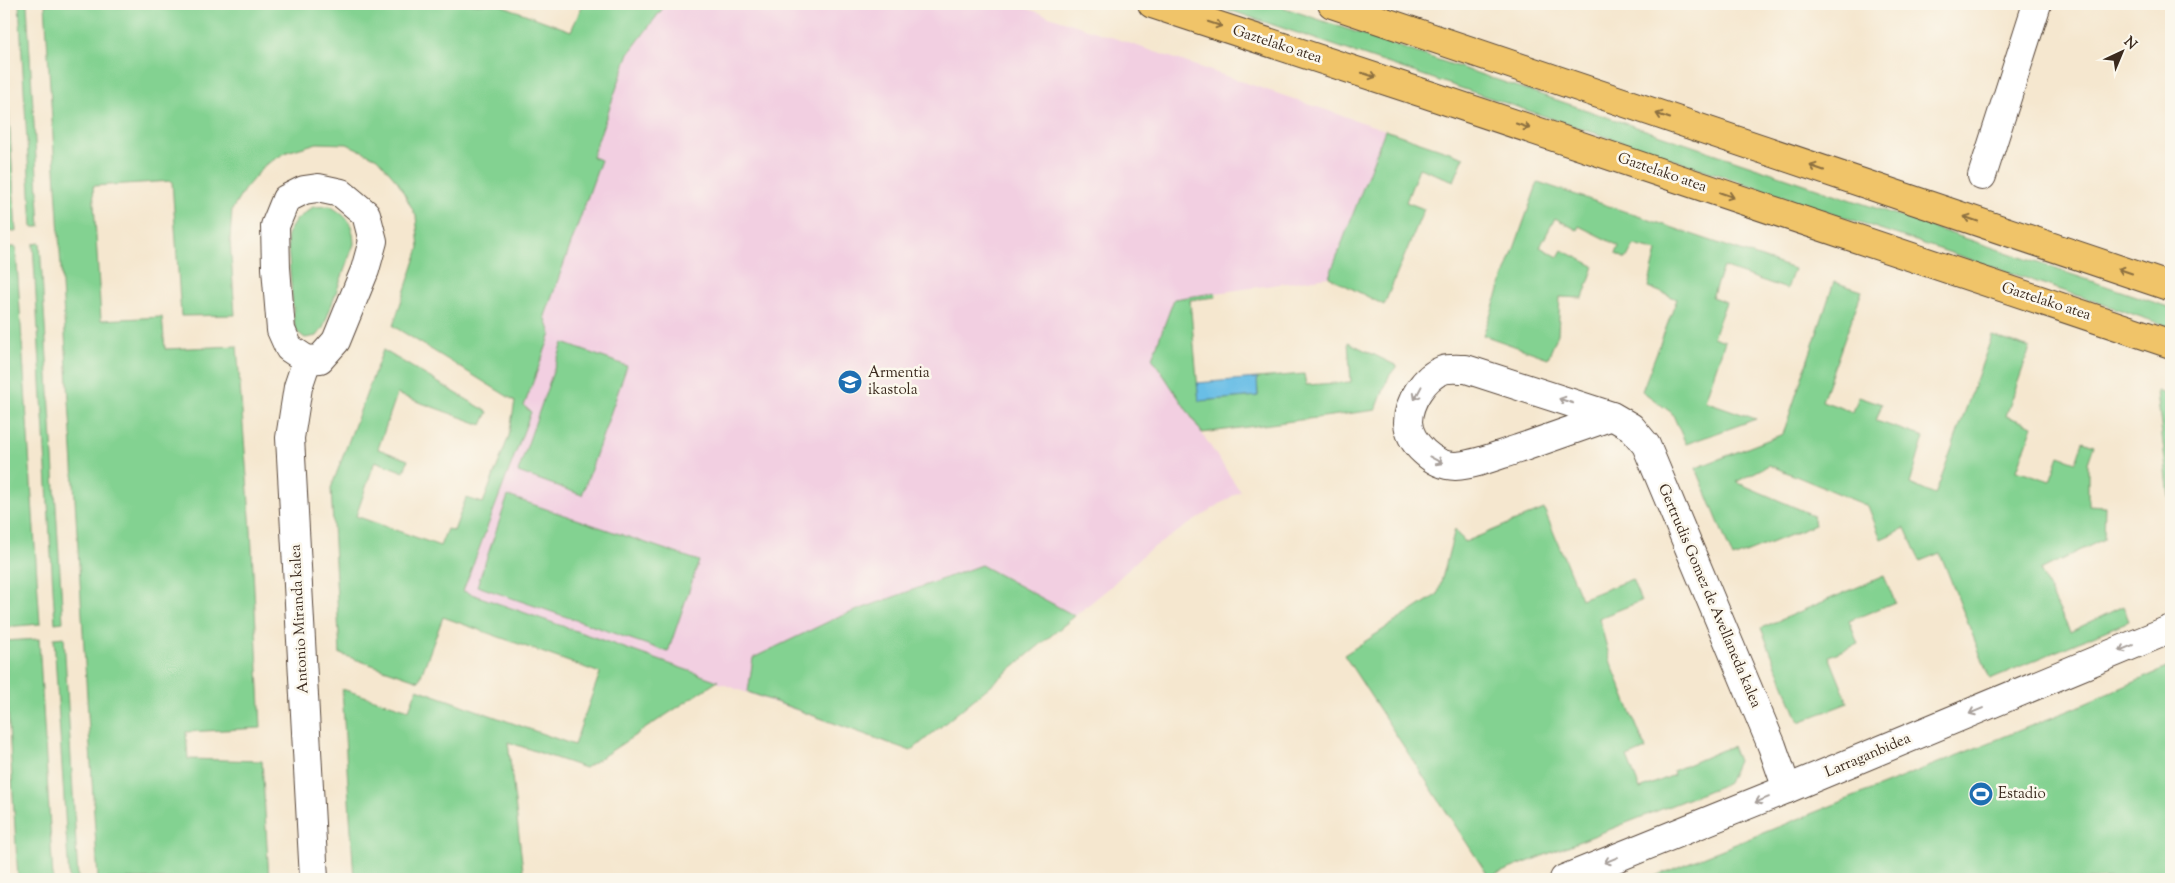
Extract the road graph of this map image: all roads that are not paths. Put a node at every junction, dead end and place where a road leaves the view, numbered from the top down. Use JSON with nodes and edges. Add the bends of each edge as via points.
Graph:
{"nodes":[{"id":1,"x":1152,"y":4,"type":"edge"},
{"id":2,"x":1332,"y":4,"type":"edge"},
{"id":3,"x":2037,"y":4,"type":"edge"},
{"id":4,"x":1982,"y":176,"type":"dead end"},
{"id":5,"x":2171,"y":287,"type":"edge"},
{"id":6,"x":2171,"y":344,"type":"edge"},
{"id":7,"x":307,"y":360,"type":"junction"},
{"id":8,"x":1612,"y":416,"type":"junction"},
{"id":9,"x":2171,"y":629,"type":"edge"},
{"id":10,"x":1787,"y":790,"type":"junction"},
{"id":11,"x":314,"y":879,"type":"edge"},
{"id":12,"x":1564,"y":879,"type":"edge"}],
"edges":[{"from":1,"to":6,"type":"main road","name":"Gaztelako atea","one_way":true},
{"from":5,"to":2,"type":"main road","one_way":true},
{"from":3,"to":4,"type":"street"},
{"from":7,"to":7,"type":"street","via":[[320,359],[336,341],[365,270],[373,241],[366,214],[341,193],[318,188],[304,190],[286,199],[275,226],[281,330],[289,348]]},
{"from":7,"to":11,"type":"street","name":"Antonio Miranda kalea","via":[[298,387],[290,438]]},
{"from":8,"to":8,"type":"street","name":"Gertrudis Gomez de Avellaneda kalea","one_way":true,"via":[[1460,369],[1444,370],[1428,379],[1419,389],[1408,422],[1415,440],[1426,454],[1440,463],[1454,466],[1482,461]]},
{"from":8,"to":10,"type":"street","name":"Gertrudis Gomez de Avellaneda kalea","via":[[1630,427],[1646,445],[1765,729]]},
{"from":9,"to":10,"type":"street","name":"Larraganbidea","one_way":true},
{"from":10,"to":12,"type":"street","name":"Larraganbidea","one_way":true}]}
